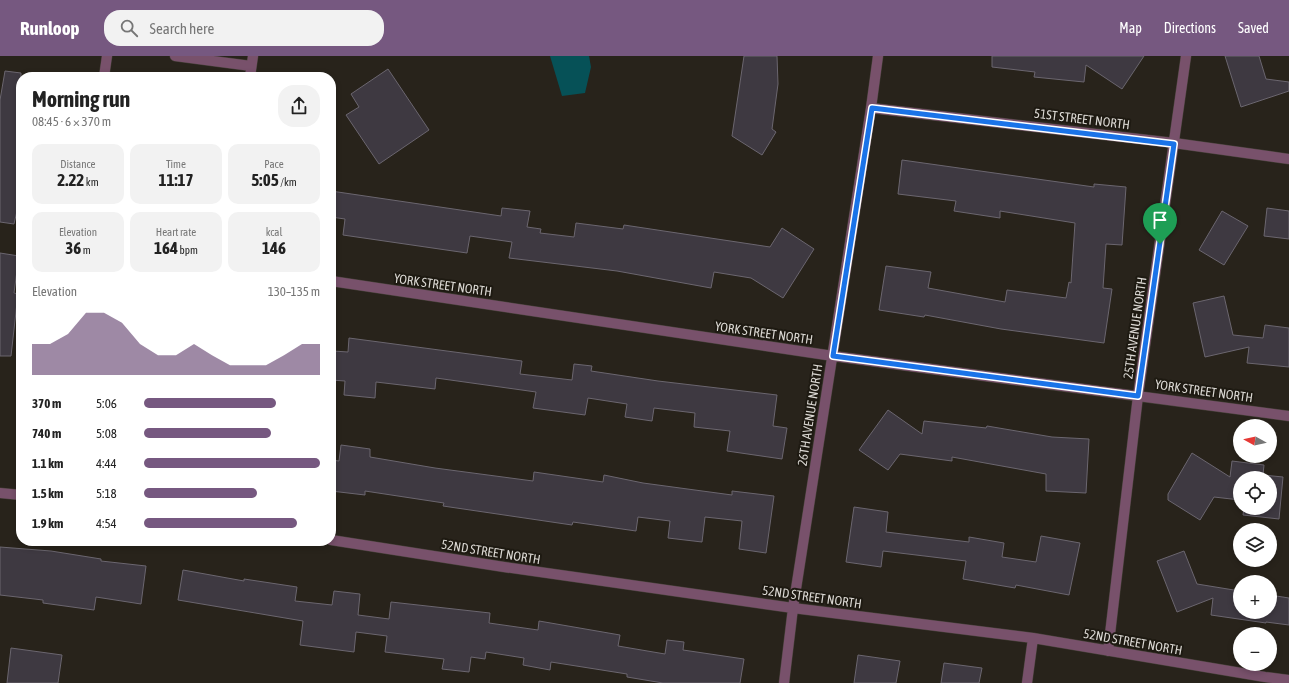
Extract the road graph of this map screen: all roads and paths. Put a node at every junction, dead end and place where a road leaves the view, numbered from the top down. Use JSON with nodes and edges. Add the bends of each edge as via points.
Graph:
{"nodes":[{"id":1,"x":107,"y":56,"type":"edge"},
{"id":2,"x":175,"y":56,"type":"edge"},
{"id":3,"x":253,"y":56,"type":"edge"},
{"id":4,"x":878,"y":56,"type":"edge"},
{"id":5,"x":1186,"y":56,"type":"edge"},
{"id":6,"x":251,"y":66,"type":"junction"},
{"id":7,"x":105,"y":72,"type":"edge"},
{"id":8,"x":250,"y":72,"type":"edge"},
{"id":9,"x":872,"y":108,"type":"junction"},
{"id":10,"x":1174,"y":144,"type":"junction"},
{"id":11,"x":1289,"y":159,"type":"edge"},
{"id":12,"x":336,"y":282,"type":"edge"},
{"id":13,"x":833,"y":356,"type":"junction"},
{"id":14,"x":1138,"y":396,"type":"junction"},
{"id":15,"x":1289,"y":416,"type":"edge"},
{"id":16,"x":0,"y":493,"type":"edge"},
{"id":17,"x":16,"y":495,"type":"edge"},
{"id":18,"x":336,"y":541,"type":"edge"},
{"id":19,"x":793,"y":608,"type":"junction"},
{"id":20,"x":1033,"y":638,"type":"junction"},
{"id":21,"x":1108,"y":651,"type":"junction"},
{"id":22,"x":1264,"y":680,"type":"edge"},
{"id":23,"x":1289,"y":680,"type":"edge"},
{"id":24,"x":784,"y":683,"type":"edge"},
{"id":25,"x":1027,"y":683,"type":"edge"}],
"edges":[{"from":1,"to":7,"type":"street"},
{"from":2,"to":6,"type":"street"},
{"from":3,"to":6,"type":"street"},
{"from":4,"to":9,"type":"street","name":"26TH AVENUE NORTH"},
{"from":5,"to":10,"type":"street","name":"25TH AVENUE NORTH"},
{"from":6,"to":8,"type":"street"},
{"from":9,"to":10,"type":"street","name":"51ST STREET NORTH"},
{"from":9,"to":13,"type":"street","name":"26TH AVENUE NORTH"},
{"from":10,"to":11,"type":"street","name":"51ST STREET NORTH"},
{"from":10,"to":14,"type":"street","name":"25TH AVENUE NORTH"},
{"from":12,"to":13,"type":"street","name":"YORK STREET NORTH"},
{"from":13,"to":14,"type":"street","name":"YORK STREET NORTH"},
{"from":13,"to":19,"type":"street","name":"26TH AVENUE NORTH"},
{"from":14,"to":15,"type":"street","name":"YORK STREET NORTH"},
{"from":14,"to":21,"type":"street","name":"25TH AVENUE NORTH"},
{"from":16,"to":17,"type":"street"},
{"from":18,"to":19,"type":"street","name":"52ND STREET NORTH"},
{"from":19,"to":20,"type":"street","name":"52ND STREET NORTH"},
{"from":19,"to":24,"type":"street","name":"26TH AVENUE NORTH"},
{"from":20,"to":21,"type":"street","name":"52ND STREET NORTH"},
{"from":20,"to":25,"type":"street"},
{"from":21,"to":22,"type":"street","name":"52ND STREET NORTH"},
{"from":22,"to":23,"type":"street","name":"52ND STREET NORTH"}]}
